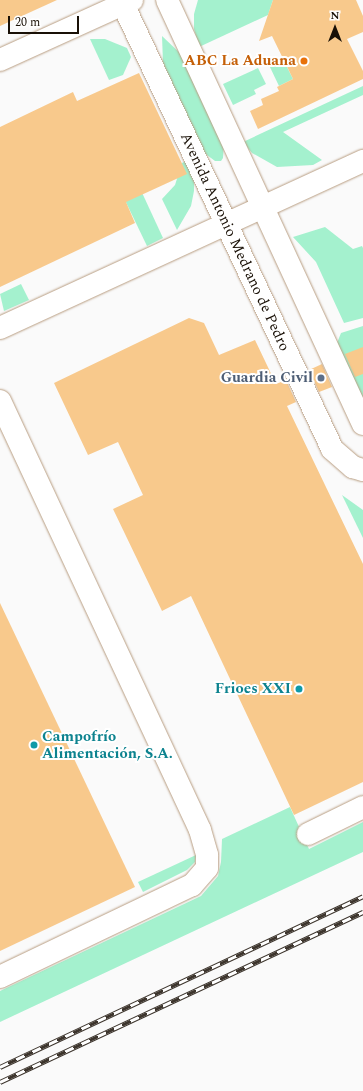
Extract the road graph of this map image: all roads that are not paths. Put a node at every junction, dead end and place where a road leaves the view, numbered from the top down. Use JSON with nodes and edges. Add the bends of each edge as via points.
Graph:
{"nodes":[{"id":1,"x":167,"y":0,"type":"edge"},
{"id":2,"x":125,"y":1,"type":"edge"},
{"id":3,"x":0,"y":60,"type":"edge"},
{"id":4,"x":363,"y":161,"type":"edge"},
{"id":5,"x":265,"y":208,"type":"junction"},
{"id":6,"x":226,"y":225,"type":"junction"},
{"id":7,"x":0,"y":328,"type":"edge"},
{"id":8,"x":0,"y":401,"type":"edge"},
{"id":9,"x":363,"y":424,"type":"edge"},
{"id":10,"x":363,"y":470,"type":"edge"},
{"id":11,"x":363,"y":807,"type":"edge"},
{"id":12,"x":308,"y":834,"type":"dead end"},
{"id":13,"x":0,"y":977,"type":"edge"}],
"edges":[{"from":1,"to":5,"type":"street"},
{"from":2,"to":3,"type":"street"},
{"from":2,"to":6,"type":"street","name":"Avenida Antonio Medrano de Pedro"},
{"from":4,"to":5,"type":"street"},
{"from":5,"to":6,"type":"street"},
{"from":5,"to":9,"type":"street"},
{"from":6,"to":7,"type":"street"},
{"from":6,"to":10,"type":"street","name":"Avenida Antonio Medrano de Pedro","via":[[332,449],[353,467]]},
{"from":8,"to":13,"type":"street","via":[[200,830],[207,855],[207,868],[192,885]]},
{"from":11,"to":12,"type":"street"}]}
